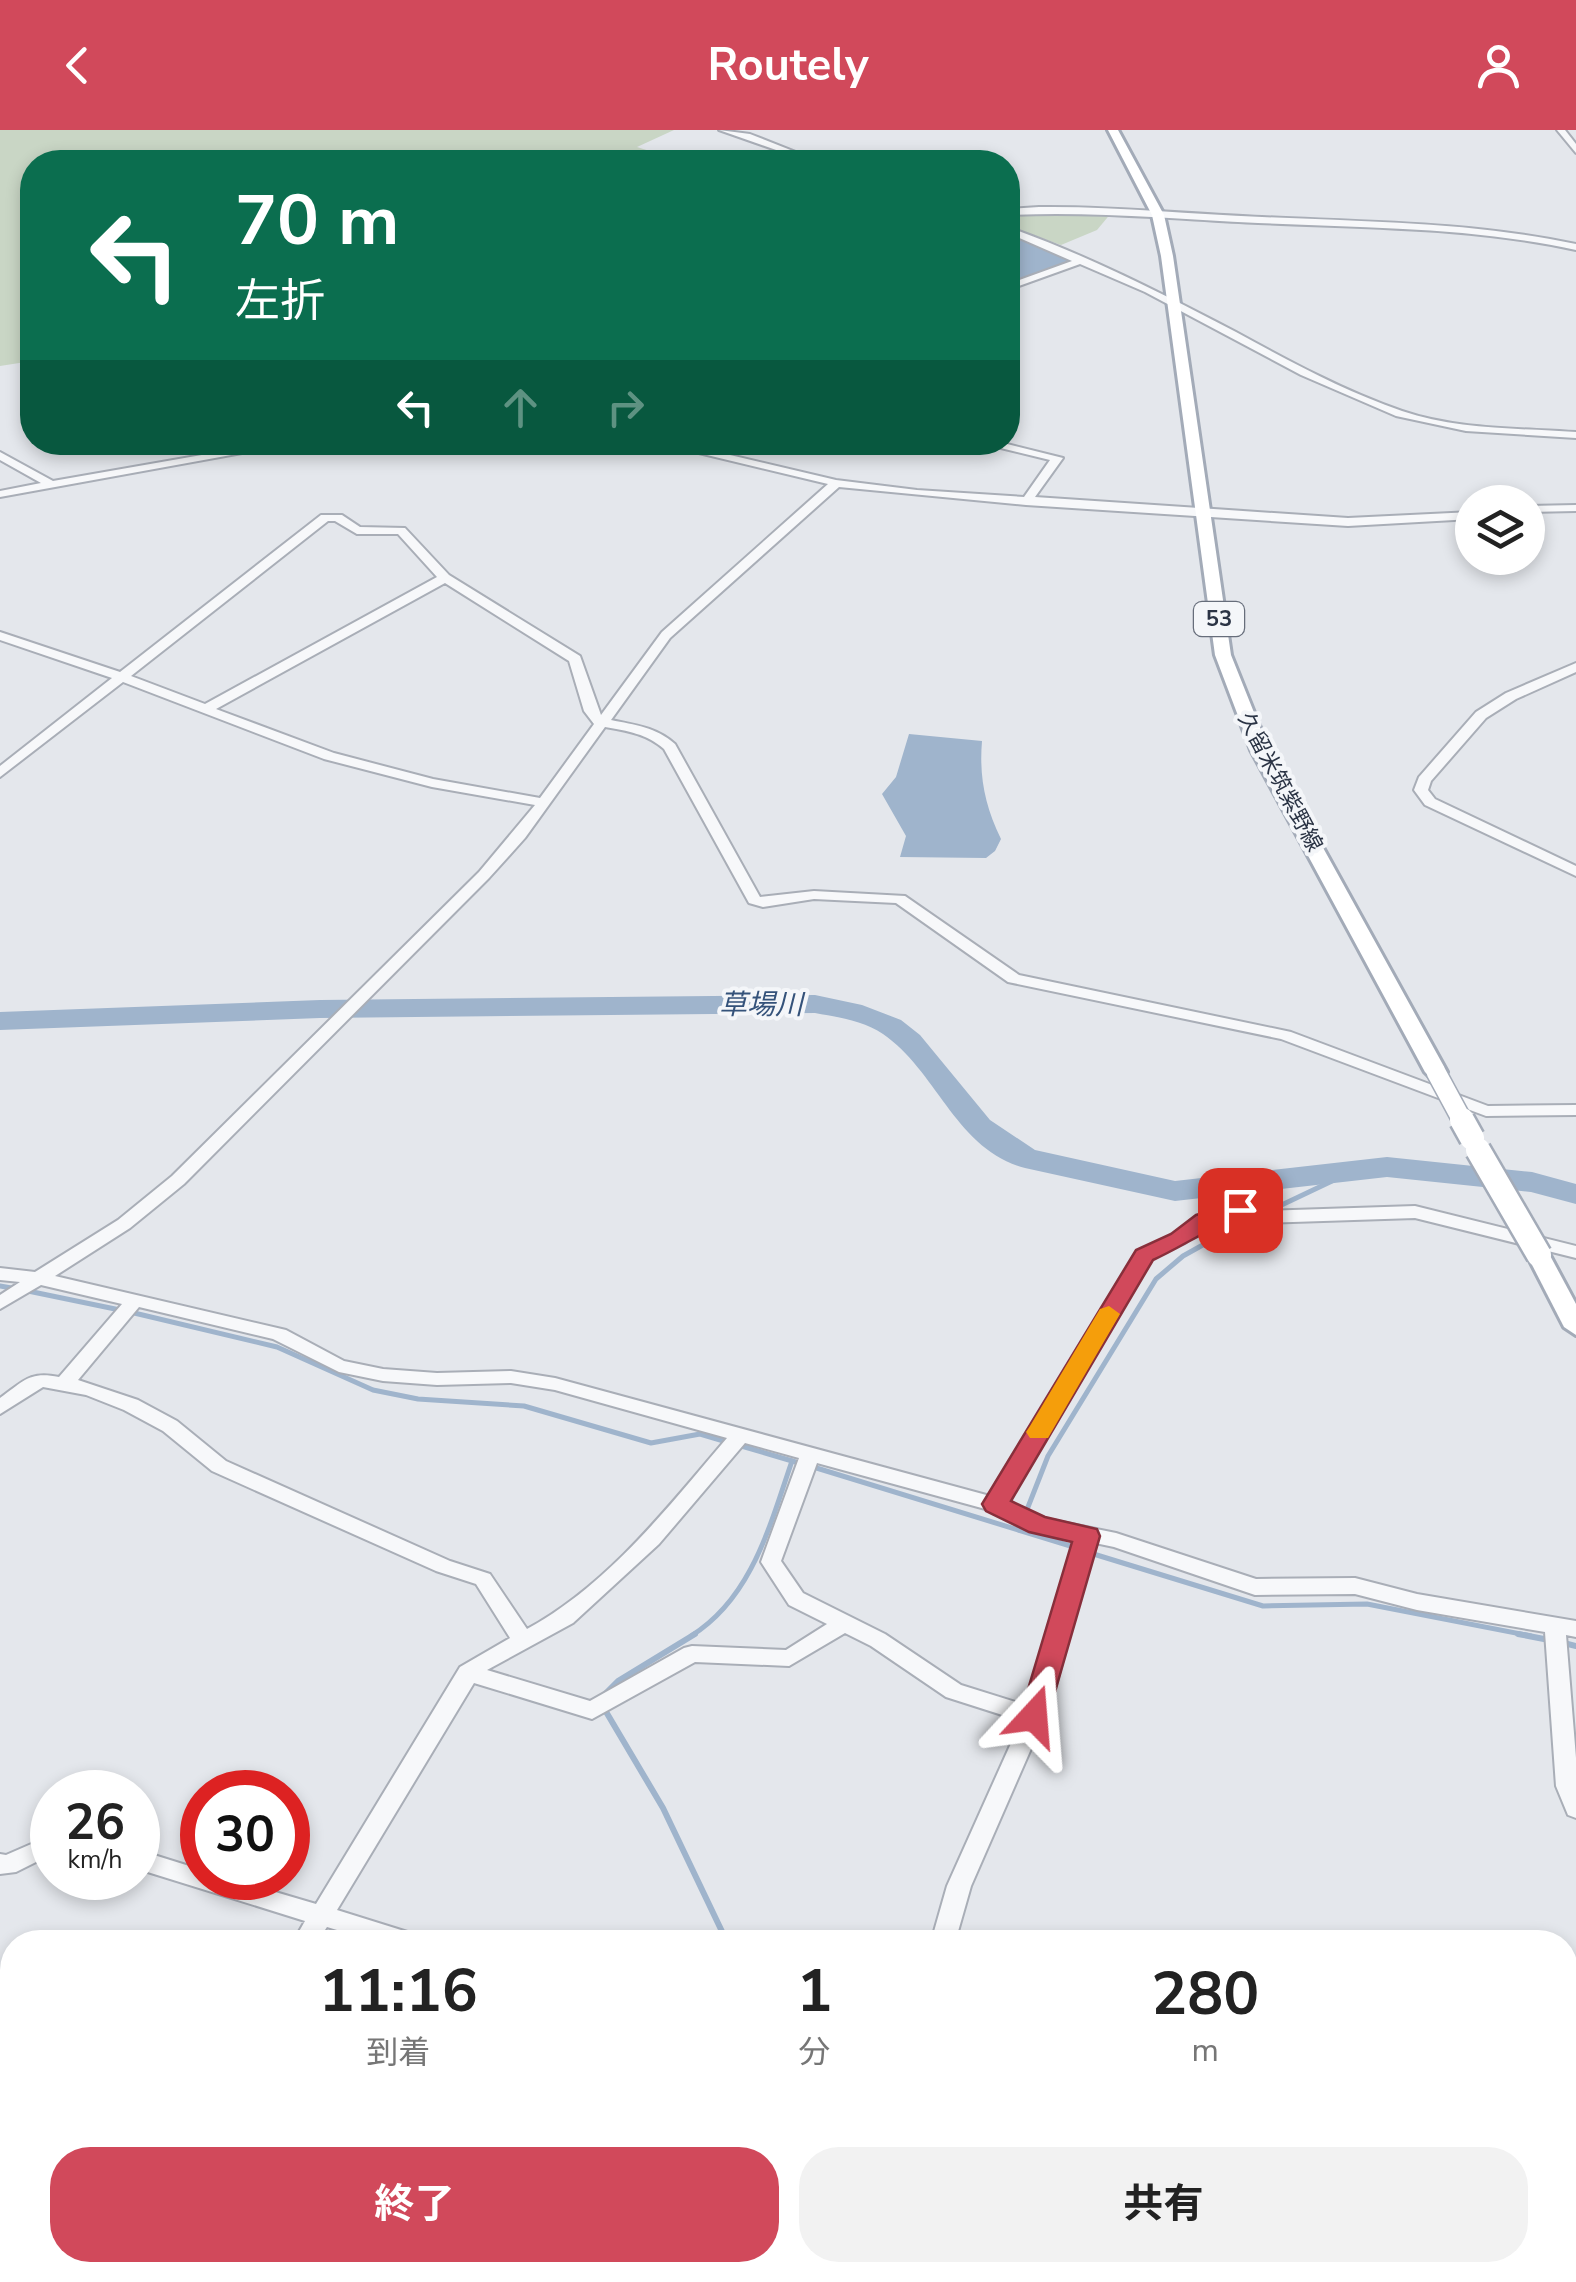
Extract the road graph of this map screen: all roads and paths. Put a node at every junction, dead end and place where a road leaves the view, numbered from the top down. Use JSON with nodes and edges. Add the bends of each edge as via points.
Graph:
{"nodes":[{"id":1,"x":723,"y":130,"type":"edge"},
{"id":2,"x":1112,"y":130,"type":"edge"},
{"id":3,"x":1562,"y":130,"type":"edge"},
{"id":4,"x":779,"y":150,"type":"edge"},
{"id":5,"x":1576,"y":150,"type":"edge"},
{"id":6,"x":1020,"y":211,"type":"edge"},
{"id":7,"x":1158,"y":214,"type":"junction"},
{"id":8,"x":1020,"y":235,"type":"edge"},
{"id":9,"x":1576,"y":247,"type":"edge"},
{"id":10,"x":1083,"y":260,"type":"junction"},
{"id":11,"x":1020,"y":282,"type":"edge"},
{"id":12,"x":1174,"y":306,"type":"junction"},
{"id":13,"x":1576,"y":435,"type":"edge"},
{"id":14,"x":1020,"y":450,"type":"edge"},
{"id":15,"x":0,"y":455,"type":"edge"},
{"id":16,"x":219,"y":455,"type":"edge"},
{"id":17,"x":714,"y":455,"type":"edge"},
{"id":18,"x":49,"y":483,"type":"junction"},
{"id":19,"x":836,"y":483,"type":"junction"},
{"id":20,"x":0,"y":494,"type":"edge"},
{"id":21,"x":1026,"y":502,"type":"junction"},
{"id":22,"x":1576,"y":508,"type":"edge"},
{"id":23,"x":1545,"y":509,"type":"edge"},
{"id":24,"x":1206,"y":514,"type":"junction"},
{"id":25,"x":1455,"y":516,"type":"edge"},
{"id":26,"x":445,"y":578,"type":"junction"},
{"id":27,"x":0,"y":636,"type":"edge"},
{"id":28,"x":1576,"y":667,"type":"edge"},
{"id":29,"x":121,"y":677,"type":"junction"},
{"id":30,"x":206,"y":709,"type":"junction"},
{"id":31,"x":599,"y":722,"type":"junction"},
{"id":32,"x":0,"y":772,"type":"edge"},
{"id":33,"x":541,"y":802,"type":"junction"},
{"id":34,"x":1576,"y":872,"type":"edge"},
{"id":35,"x":1576,"y":1110,"type":"edge"},
{"id":36,"x":1576,"y":1252,"type":"edge"},
{"id":37,"x":0,"y":1274,"type":"edge"},
{"id":38,"x":42,"y":1279,"type":"junction"},
{"id":39,"x":135,"y":1300,"type":"junction"},
{"id":40,"x":0,"y":1303,"type":"edge"},
{"id":41,"x":1576,"y":1327,"type":"edge"},
{"id":42,"x":64,"y":1384,"type":"junction"},
{"id":43,"x":0,"y":1407,"type":"edge"},
{"id":44,"x":742,"y":1434,"type":"junction"},
{"id":45,"x":811,"y":1453,"type":"junction"},
{"id":46,"x":996,"y":1504,"type":"junction"},
{"id":47,"x":1087,"y":1536,"type":"junction"},
{"id":48,"x":844,"y":1624,"type":"junction"},
{"id":49,"x":1566,"y":1627,"type":"edge"},
{"id":50,"x":523,"y":1640,"type":"junction"},
{"id":51,"x":468,"y":1673,"type":"junction"},
{"id":52,"x":1034,"y":1716,"type":"junction"},
{"id":53,"x":1576,"y":1809,"type":"edge"},
{"id":54,"x":30,"y":1854,"type":"edge"},
{"id":55,"x":0,"y":1864,"type":"edge"},
{"id":56,"x":160,"y":1866,"type":"edge"},
{"id":57,"x":321,"y":1914,"type":"junction"},
{"id":58,"x":312,"y":1930,"type":"edge"},
{"id":59,"x":371,"y":1930,"type":"edge"},
{"id":60,"x":946,"y":1930,"type":"edge"}],
"edges":[{"from":1,"to":4,"type":"street","via":[[760,136]]},
{"from":2,"to":7,"type":"main road","name":"久留米筑紫野線","number":"53"},
{"from":3,"to":5,"type":"street"},
{"from":6,"to":7,"type":"street","via":[[1067,207]]},
{"from":7,"to":9,"type":"street","via":[[1478,229]]},
{"from":7,"to":12,"type":"main road","name":"久留米筑紫野線","number":"53"},
{"from":8,"to":10,"type":"street"},
{"from":10,"to":11,"type":"street"},
{"from":10,"to":12,"type":"street"},
{"from":12,"to":13,"type":"street","via":[[1400,414],[1466,428]]},
{"from":12,"to":24,"type":"main road","name":"久留米筑紫野線","number":"53"},
{"from":14,"to":21,"type":"street","via":[[1058,458]]},
{"from":15,"to":18,"type":"street"},
{"from":16,"to":18,"type":"street"},
{"from":17,"to":19,"type":"street"},
{"from":18,"to":20,"type":"street"},
{"from":19,"to":21,"type":"street"},
{"from":19,"to":31,"type":"street","via":[[666,635]]},
{"from":21,"to":24,"type":"street"},
{"from":22,"to":23,"type":"street"},
{"from":24,"to":25,"type":"street","via":[[1385,522]]},
{"from":24,"to":41,"type":"main road","name":"久留米筑紫野線","number":"53","bridge":true,"via":[[1223,655],[1246,721]]},
{"from":26,"to":29,"type":"street","via":[[401,532],[358,530],[325,517]]},
{"from":26,"to":30,"type":"street"},
{"from":26,"to":31,"type":"street","via":[[575,660]]},
{"from":27,"to":29,"type":"street"},
{"from":28,"to":34,"type":"street","via":[[1481,715],[1422,790],[1430,802]]},
{"from":29,"to":30,"type":"street"},
{"from":29,"to":32,"type":"street"},
{"from":30,"to":33,"type":"street","via":[[329,756]]},
{"from":31,"to":33,"type":"street"},
{"from":31,"to":35,"type":"street","via":[[642,730],[670,747],[754,900],[900,899],[1014,979],[1286,1035],[1486,1112]]},
{"from":33,"to":38,"type":"street","via":[[484,875],[178,1180]]},
{"from":36,"to":46,"type":"street","via":[[1415,1212],[1266,1217],[1240,1210],[1204,1220],[1144,1255]]},
{"from":37,"to":38,"type":"street"},
{"from":38,"to":39,"type":"street"},
{"from":38,"to":40,"type":"street"},
{"from":39,"to":42,"type":"street"},
{"from":39,"to":44,"type":"street","via":[[278,1334],[339,1366],[383,1375],[556,1384]]},
{"from":42,"to":43,"type":"street","via":[[40,1380]]},
{"from":42,"to":50,"type":"street","via":[[131,1405],[219,1466],[483,1579]]},
{"from":44,"to":45,"type":"street"},
{"from":44,"to":50,"type":"street","via":[[652,1539],[566,1618]]},
{"from":45,"to":46,"type":"street"},
{"from":45,"to":48,"type":"street","via":[[771,1562],[796,1600]]},
{"from":46,"to":47,"type":"street","via":[[1038,1525]]},
{"from":47,"to":49,"type":"street","via":[[1255,1587],[1355,1586]]},
{"from":47,"to":52,"type":"street"},
{"from":48,"to":51,"type":"street","via":[[789,1658],[692,1654],[592,1710]]},
{"from":48,"to":52,"type":"street","via":[[954,1692]]},
{"from":49,"to":53,"type":"street","via":[[1566,1786]]},
{"from":50,"to":51,"type":"street"},
{"from":51,"to":57,"type":"street"},
{"from":52,"to":60,"type":"street"},
{"from":54,"to":55,"type":"street"},
{"from":56,"to":57,"type":"street"},
{"from":57,"to":58,"type":"street"},
{"from":57,"to":59,"type":"street"}]}
